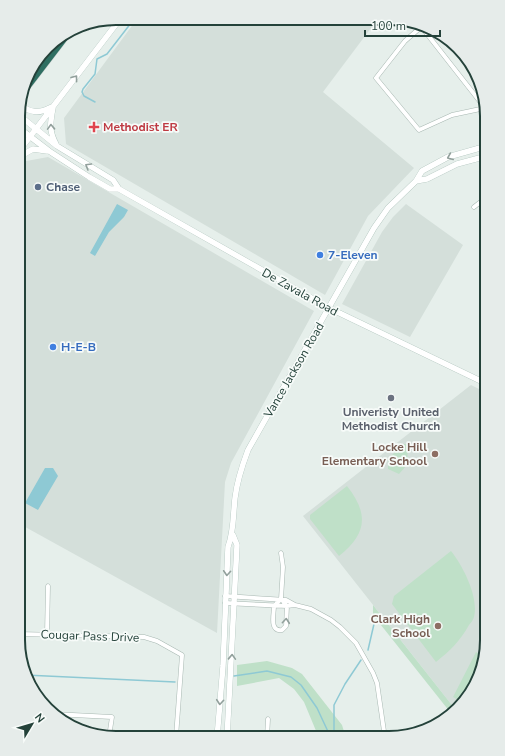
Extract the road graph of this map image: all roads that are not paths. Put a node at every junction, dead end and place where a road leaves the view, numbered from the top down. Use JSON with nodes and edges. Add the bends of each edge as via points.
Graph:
{"nodes":[{"id":1,"x":114,"y":25,"type":"edge"},
{"id":2,"x":417,"y":29,"type":"edge"},
{"id":3,"x":425,"y":33,"type":"edge"},
{"id":4,"x":60,"y":45,"type":"edge"},
{"id":5,"x":57,"y":47,"type":"edge"},
{"id":6,"x":54,"y":51,"type":"junction"},
{"id":7,"x":33,"y":79,"type":"edge"},
{"id":8,"x":478,"y":99,"type":"edge"},
{"id":9,"x":54,"y":106,"type":"junction"},
{"id":10,"x":26,"y":109,"type":"edge"},
{"id":11,"x":479,"y":109,"type":"edge"},
{"id":12,"x":25,"y":120,"type":"edge"},
{"id":13,"x":36,"y":129,"type":"junction"},
{"id":14,"x":25,"y":132,"type":"edge"},
{"id":15,"x":30,"y":136,"type":"junction"},
{"id":16,"x":25,"y":143,"type":"edge"},
{"id":17,"x":57,"y":146,"type":"junction"},
{"id":18,"x":480,"y":148,"type":"edge"},
{"id":19,"x":49,"y":151,"type":"junction"},
{"id":20,"x":25,"y":154,"type":"edge"},
{"id":21,"x":480,"y":158,"type":"edge"},
{"id":22,"x":416,"y":181,"type":"junction"},
{"id":23,"x":118,"y":189,"type":"junction"},
{"id":24,"x":480,"y":202,"type":"edge"},
{"id":25,"x":474,"y":206,"type":"dead end"},
{"id":26,"x":329,"y":308,"type":"junction"},
{"id":27,"x":480,"y":381,"type":"edge"},
{"id":28,"x":232,"y":534,"type":"junction"},
{"id":29,"x":281,"y":553,"type":"dead end"},
{"id":30,"x":48,"y":586,"type":"dead end"},
{"id":31,"x":225,"y":596,"type":"junction"},
{"id":32,"x":234,"y":596,"type":"junction"},
{"id":33,"x":281,"y":599,"type":"junction"},
{"id":34,"x":225,"y":603,"type":"junction"},
{"id":35,"x":233,"y":604,"type":"junction"},
{"id":36,"x":295,"y":605,"type":"junction"},
{"id":37,"x":274,"y":606,"type":"junction"},
{"id":38,"x":287,"y":606,"type":"junction"},
{"id":39,"x":25,"y":634,"type":"edge"},
{"id":40,"x":47,"y":634,"type":"junction"},
{"id":41,"x":64,"y":715,"type":"edge"},
{"id":42,"x":268,"y":719,"type":"dead end"},
{"id":43,"x":111,"y":731,"type":"edge"},
{"id":44,"x":176,"y":731,"type":"edge"},
{"id":45,"x":218,"y":731,"type":"edge"},
{"id":46,"x":227,"y":731,"type":"edge"},
{"id":47,"x":267,"y":731,"type":"edge"},
{"id":48,"x":384,"y":731,"type":"edge"}],
"edges":[{"from":9,"to":1,"type":"main road","one_way":true},
{"from":2,"to":11,"type":"street","via":[[376,78],[419,130],[452,115]]},
{"from":3,"to":8,"type":"street"},
{"from":4,"to":6,"type":"highway"},
{"from":5,"to":6,"type":"highway"},
{"from":6,"to":7,"type":"highway"},
{"from":9,"to":10,"type":"main road","via":[[36,112]]},
{"from":9,"to":13,"type":"main road"},
{"from":17,"to":9,"type":"main road","one_way":true,"via":[[50,132]]},
{"from":12,"to":13,"type":"main road","name":"De Zavala Road"},
{"from":13,"to":15,"type":"main road"},
{"from":13,"to":17,"type":"main road","name":"De Zavala Road"},
{"from":14,"to":15,"type":"main road","name":"De Zavala Road"},
{"from":15,"to":16,"type":"main road"},
{"from":15,"to":19,"type":"main road","name":"De Zavala Road"},
{"from":23,"to":17,"type":"main road","name":"De Zavala Road","one_way":true,"via":[[113,180]]},
{"from":18,"to":22,"type":"main road","name":"Vance Jackson Road","one_way":true,"via":[[438,162],[422,171]]},
{"from":19,"to":20,"type":"main road","via":[[33,149]]},
{"from":19,"to":23,"type":"main road","name":"De Zavala Road","via":[[110,189]]},
{"from":21,"to":22,"type":"main road","name":"Vance Jackson Road","via":[[457,164],[427,179]]},
{"from":22,"to":26,"type":"main road","name":"Vance Jackson Road","via":[[378,220]]},
{"from":23,"to":26,"type":"main road","name":"De Zavala Road"},
{"from":24,"to":25,"type":"street"},
{"from":26,"to":27,"type":"main road","name":"De Zavala Road"},
{"from":26,"to":28,"type":"main road","name":"Vance Jackson Road","via":[[248,450],[237,487]]},
{"from":28,"to":31,"type":"main road","name":"Vance Jackson Road","one_way":true,"via":[[228,547]]},
{"from":28,"to":32,"type":"main road","name":"Vance Jackson Road","via":[[237,546]]},
{"from":29,"to":33,"type":"street"},
{"from":30,"to":40,"type":"street"},
{"from":31,"to":32,"type":"street"},
{"from":31,"to":34,"type":"main road","name":"Vance Jackson Road"},
{"from":32,"to":33,"type":"street"},
{"from":32,"to":35,"type":"main road","name":"Vance Jackson Road"},
{"from":33,"to":36,"type":"street"},
{"from":33,"to":37,"type":"street"},
{"from":33,"to":38,"type":"street"},
{"from":34,"to":35,"type":"street"},
{"from":34,"to":45,"type":"main road","name":"Vance Jackson Road","one_way":true},
{"from":35,"to":37,"type":"street"},
{"from":46,"to":35,"type":"main road","name":"Vance Jackson Road","one_way":true},
{"from":36,"to":38,"type":"street"},
{"from":36,"to":48,"type":"street","via":[[312,609],[331,620],[348,634],[362,652],[377,683]]},
{"from":37,"to":38,"type":"street"},
{"from":37,"to":38,"type":"street","one_way":true,"via":[[273,625],[279,631],[286,626]]},
{"from":39,"to":40,"type":"street","name":"Cougar Pass Drive"},
{"from":40,"to":44,"type":"street","name":"Cougar Pass Drive","via":[[144,637],[182,655]]},
{"from":41,"to":43,"type":"street","via":[[112,717]]},
{"from":42,"to":47,"type":"street"}]}
